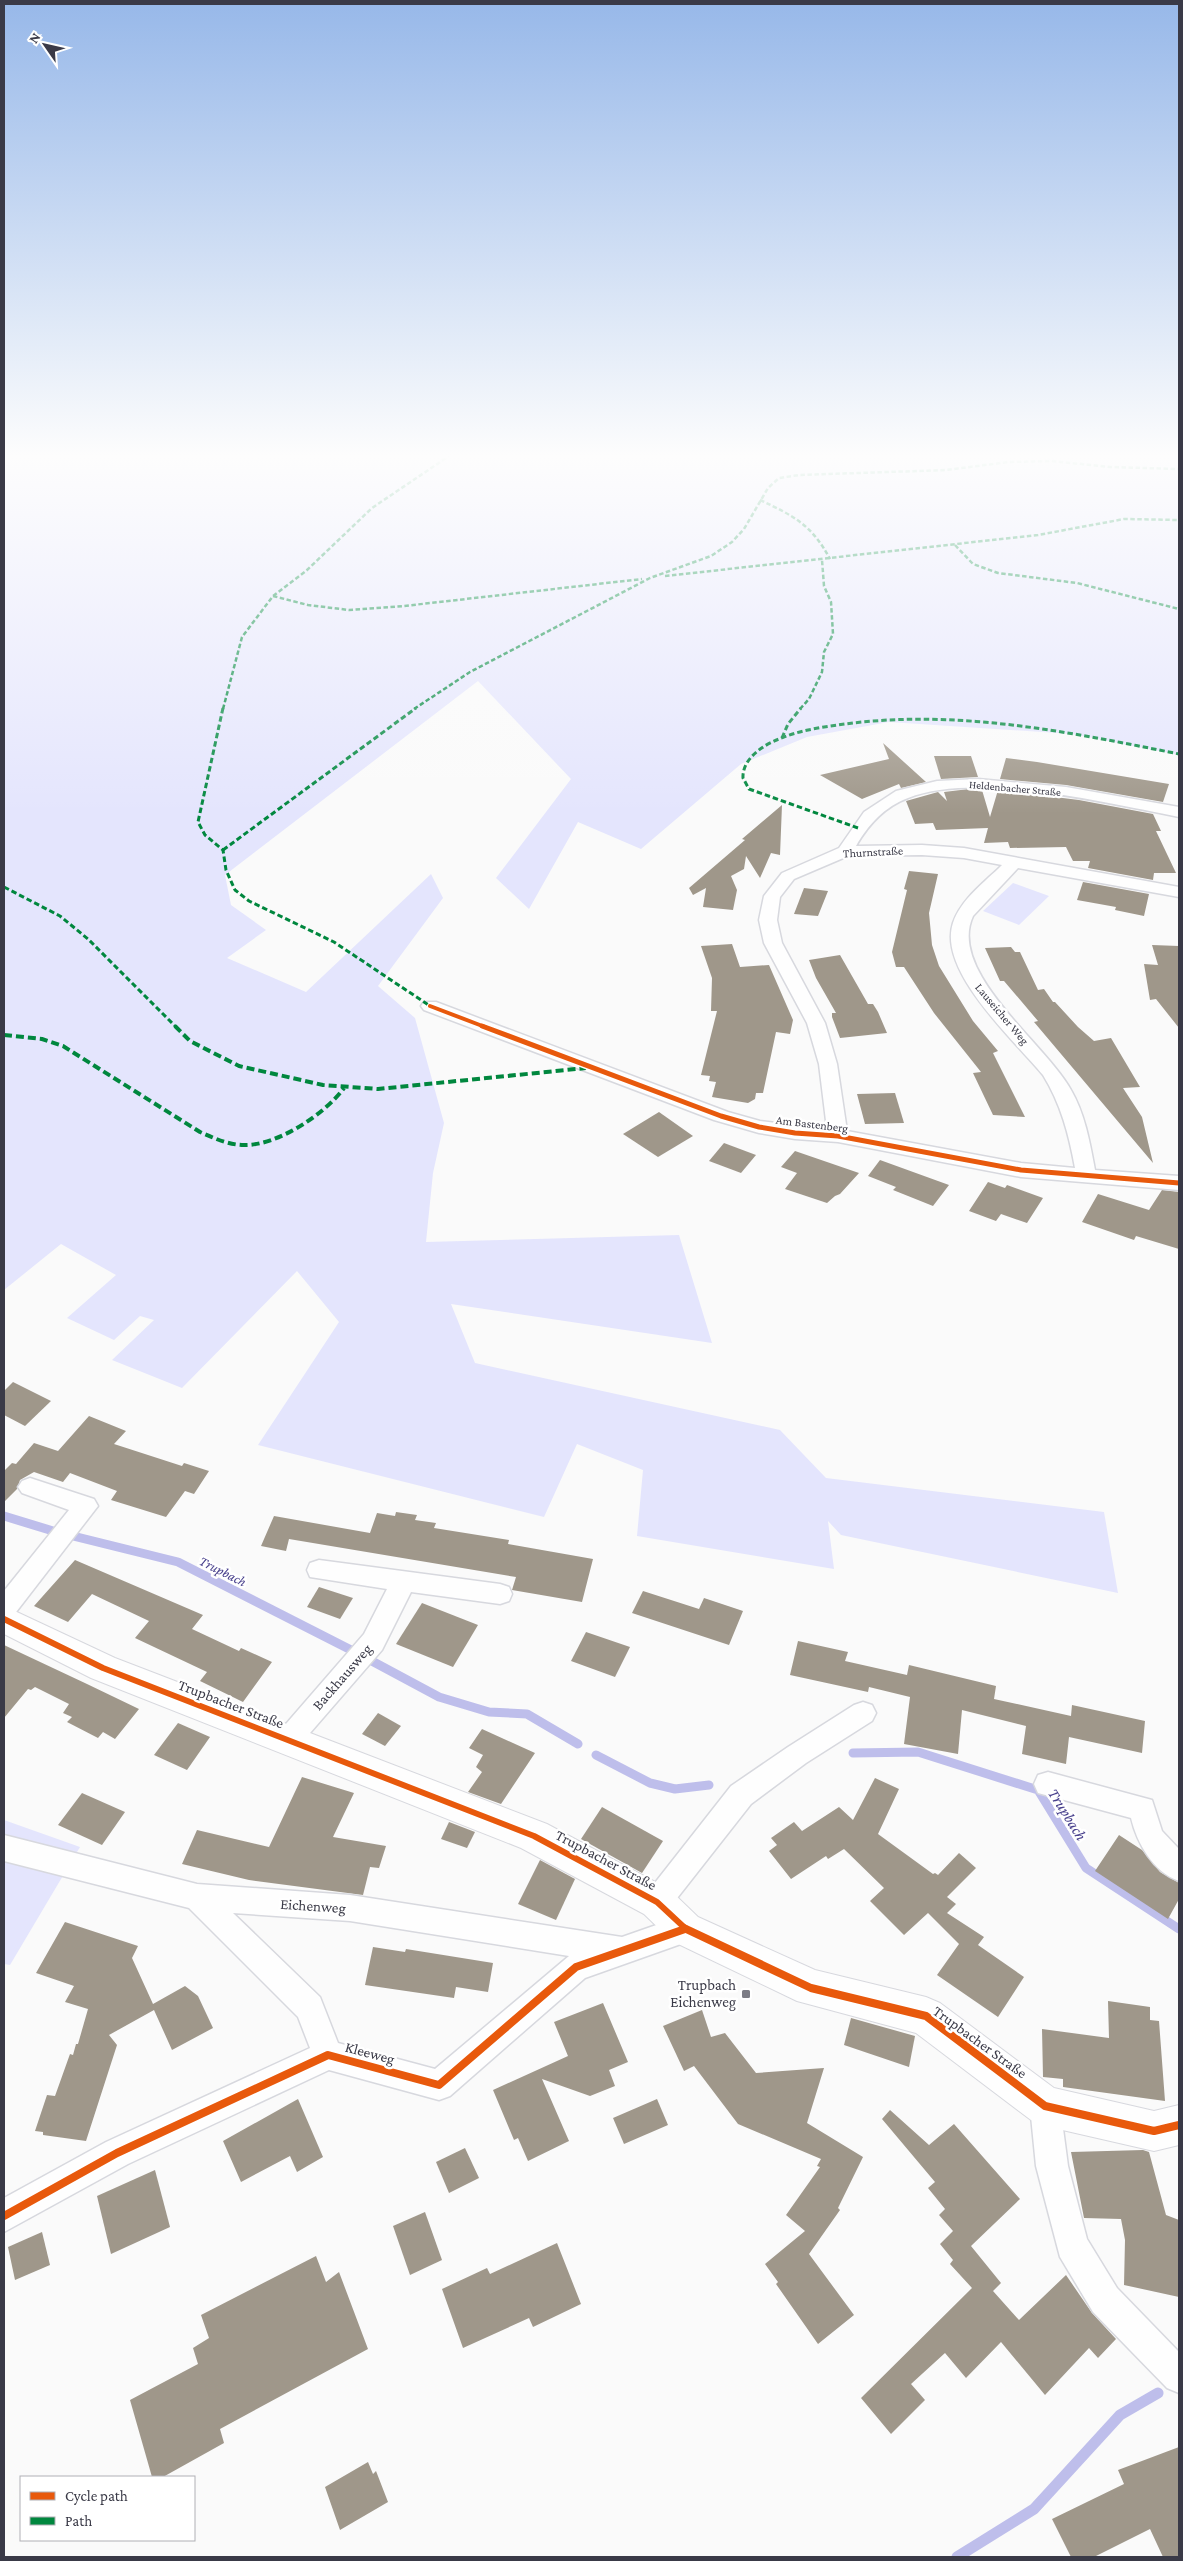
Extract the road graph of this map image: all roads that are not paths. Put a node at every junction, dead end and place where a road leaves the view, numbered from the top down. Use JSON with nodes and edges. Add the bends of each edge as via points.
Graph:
{"nodes":[{"id":1,"x":1179,"y":812,"type":"edge"},
{"id":2,"x":845,"y":851,"type":"junction"},
{"id":3,"x":1013,"y":863,"type":"junction"},
{"id":4,"x":1179,"y":892,"type":"edge"},
{"id":5,"x":430,"y":1006,"type":"dead end"},
{"id":6,"x":838,"y":1136,"type":"junction"},
{"id":7,"x":1086,"y":1174,"type":"junction"},
{"id":8,"x":1179,"y":1183,"type":"edge"},
{"id":9,"x":30,"y":1487,"type":"dead end"},
{"id":10,"x":319,"y":1570,"type":"dead end"},
{"id":11,"x":403,"y":1583,"type":"junction"},
{"id":12,"x":500,"y":1594,"type":"dead end"},
{"id":13,"x":4,"y":1609,"type":"edge"},
{"id":14,"x":4,"y":1619,"type":"edge"},
{"id":15,"x":863,"y":1713,"type":"dead end"},
{"id":16,"x":288,"y":1740,"type":"junction"},
{"id":17,"x":1048,"y":1784,"type":"dead end"},
{"id":18,"x":4,"y":1848,"type":"edge"},
{"id":19,"x":1179,"y":1868,"type":"edge"},
{"id":20,"x":197,"y":1897,"type":"junction"},
{"id":21,"x":657,"y":1902,"type":"junction"},
{"id":22,"x":686,"y":1929,"type":"junction"},
{"id":23,"x":625,"y":1951,"type":"junction"},
{"id":24,"x":328,"y":2055,"type":"junction"},
{"id":25,"x":1045,"y":2106,"type":"junction"},
{"id":26,"x":1179,"y":2125,"type":"edge"},
{"id":27,"x":4,"y":2216,"type":"edge"},
{"id":28,"x":1179,"y":2376,"type":"edge"}],
"edges":[{"from":1,"to":2,"type":"street","name":"Heldenbacher Straße","via":[[1039,789],[971,783],[936,785],[911,790],[874,810],[858,828]]},
{"from":2,"to":3,"type":"street","name":"Thurnstraße","via":[[964,853]]},
{"from":2,"to":6,"type":"street","name":"Thurnstraße","via":[[788,876],[772,896],[768,920],[773,943],[816,1023],[828,1064]]},
{"from":3,"to":4,"type":"street","name":"Thurnstraße"},
{"from":3,"to":7,"type":"street","name":"Lauseicher Weg","via":[[977,900],[961,923],[958,946],[972,978],[1043,1062],[1062,1090],[1078,1132]]},
{"from":5,"to":6,"type":"street","name":"Am Bastenberg","via":[[721,1116],[759,1127]]},
{"from":6,"to":7,"type":"street","name":"Am Bastenberg","via":[[1021,1170]]},
{"from":7,"to":8,"type":"street","name":"Am Bastenberg"},
{"from":9,"to":13,"type":"street","via":[[86,1506]]},
{"from":10,"to":11,"type":"street"},
{"from":11,"to":12,"type":"street"},
{"from":11,"to":16,"type":"street","name":"Backhausweg","via":[[365,1652]]},
{"from":14,"to":16,"type":"street","name":"Trupbacher Straße","via":[[103,1668]]},
{"from":15,"to":21,"type":"street","name":"Trupbacher Straße","via":[[741,1795]]},
{"from":16,"to":21,"type":"street","name":"Trupbacher Straße","via":[[534,1836]]},
{"from":17,"to":19,"type":"street","via":[[1142,1809],[1150,1838]]},
{"from":18,"to":20,"type":"street","name":"Eichenweg"},
{"from":20,"to":23,"type":"street","name":"Eichenweg","via":[[350,1908]]},
{"from":20,"to":24,"type":"street","name":"Kleeweg","via":[[309,2007]]},
{"from":21,"to":22,"type":"street","name":"Trupbacher Straße"},
{"from":22,"to":23,"type":"street","name":"Kleeweg"},
{"from":22,"to":25,"type":"street","name":"Trupbacher Straße","via":[[811,1988],[926,2016]]},
{"from":23,"to":24,"type":"street","name":"Kleeweg","via":[[576,1967],[439,2085]]},
{"from":24,"to":27,"type":"street","name":"Kleeweg","via":[[117,2153]]},
{"from":25,"to":26,"type":"street","name":"Trupbacher Straße","via":[[1154,2131]]},
{"from":25,"to":28,"type":"street","via":[[1052,2166],[1072,2245],[1105,2300]]}]}
